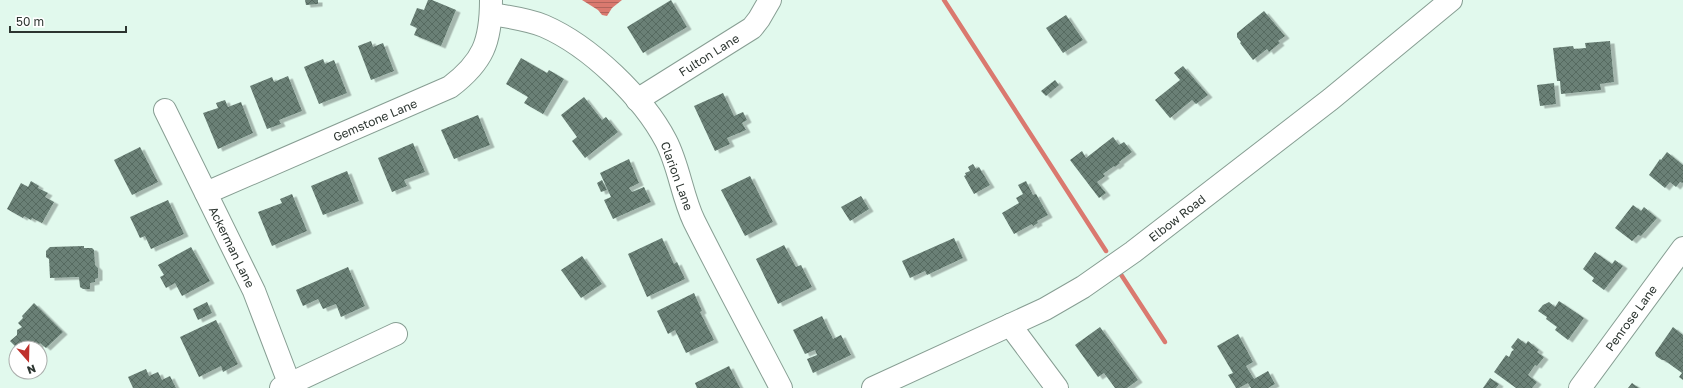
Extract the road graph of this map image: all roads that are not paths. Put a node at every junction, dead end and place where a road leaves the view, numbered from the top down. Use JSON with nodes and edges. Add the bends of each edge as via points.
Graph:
{"nodes":[{"id":1,"x":770,"y":0,"type":"edge"},
{"id":2,"x":1450,"y":0,"type":"edge"},
{"id":3,"x":491,"y":7,"type":"edge"},
{"id":4,"x":637,"y":100,"type":"junction"},
{"id":5,"x":165,"y":110,"type":"dead end"},
{"id":6,"x":206,"y":193,"type":"junction"},
{"id":7,"x":1679,"y":261,"type":"edge"},
{"id":8,"x":1010,"y":325,"type":"junction"},
{"id":9,"x":396,"y":334,"type":"dead end"},
{"id":10,"x":287,"y":387,"type":"edge"},
{"id":11,"x":781,"y":388,"type":"edge"},
{"id":12,"x":873,"y":388,"type":"edge"},
{"id":13,"x":1058,"y":388,"type":"edge"},
{"id":14,"x":1580,"y":388,"type":"edge"}],
"edges":[{"from":1,"to":4,"type":"street","name":"Fulton Lane","via":[[752,28]]},
{"from":2,"to":8,"type":"street","name":"Elbow Road","via":[[1331,99],[1133,252],[1062,299]]},
{"from":3,"to":4,"type":"street","name":"Clarion Lane","via":[[544,26],[574,43],[606,68]]},
{"from":3,"to":6,"type":"street","name":"Gemstone Lane","via":[[488,35],[478,60],[466,75],[450,87]]},
{"from":4,"to":11,"type":"street","name":"Clarion Lane","via":[[666,141],[694,219]]},
{"from":5,"to":6,"type":"street","name":"Ackerman Lane"},
{"from":6,"to":10,"type":"street","name":"Ackerman Lane","via":[[254,291]]},
{"from":7,"to":14,"type":"street","name":"Penrose Lane"},
{"from":8,"to":12,"type":"street","name":"Elbow Road"},
{"from":8,"to":13,"type":"street"},
{"from":9,"to":10,"type":"street"}]}
